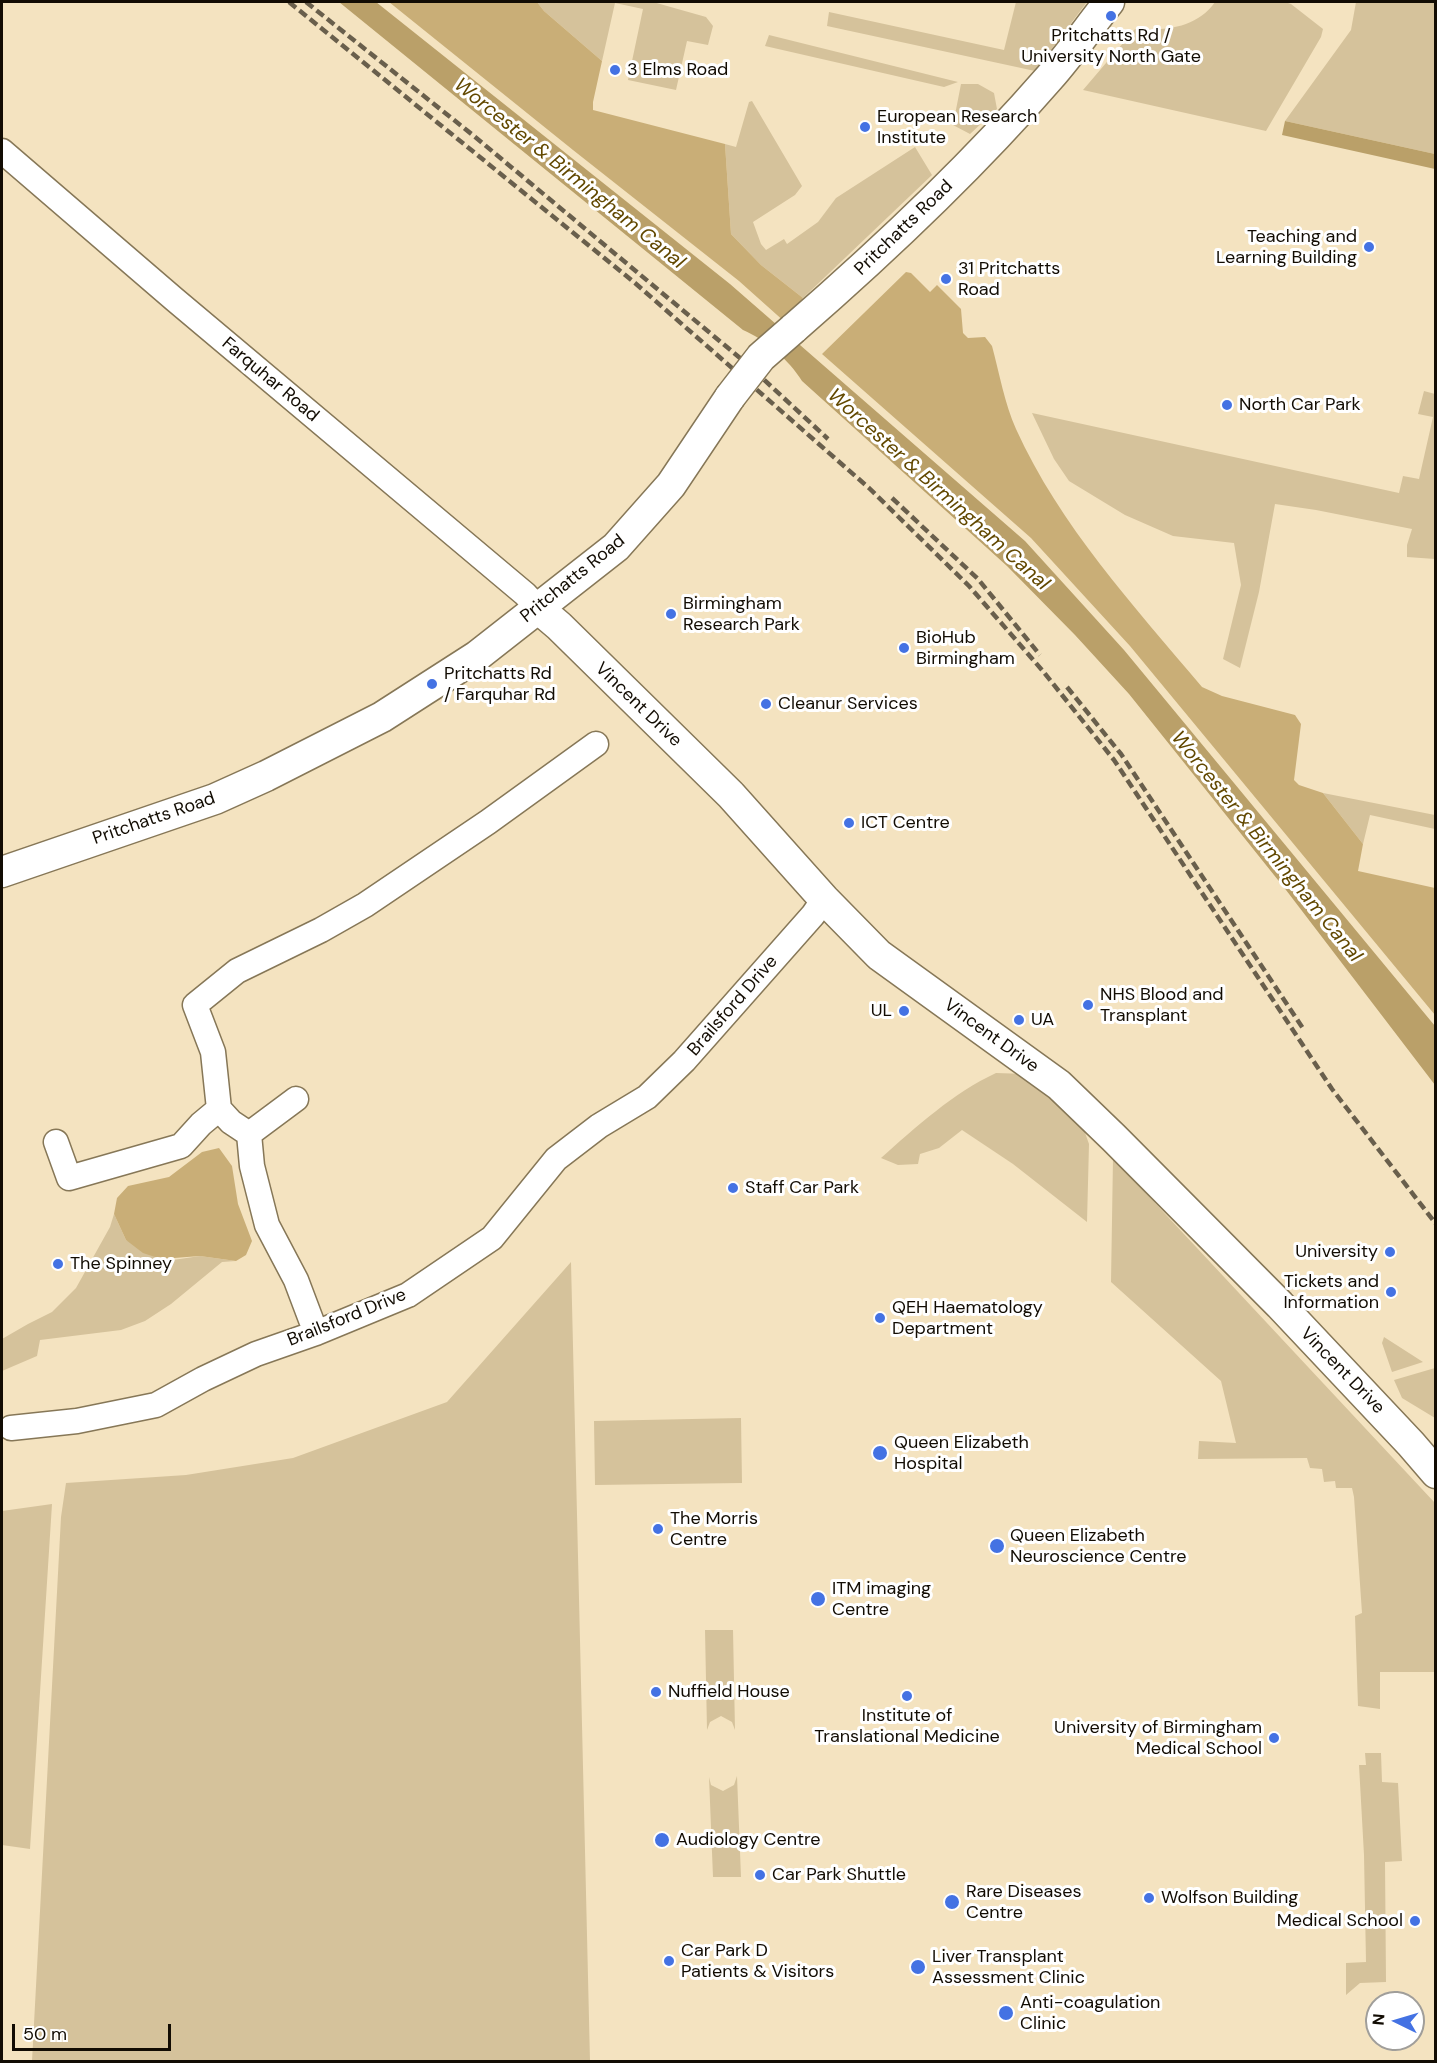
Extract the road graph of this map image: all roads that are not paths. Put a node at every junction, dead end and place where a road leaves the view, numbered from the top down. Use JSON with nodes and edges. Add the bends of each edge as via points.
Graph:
{"nodes":[{"id":1,"x":1109,"y":2,"type":"edge"},
{"id":2,"x":2,"y":151,"type":"edge"},
{"id":3,"x":539,"y":609,"type":"junction"},
{"id":4,"x":596,"y":744,"type":"dead end"},
{"id":5,"x":2,"y":872,"type":"edge"},
{"id":6,"x":824,"y":899,"type":"junction"},
{"id":7,"x":296,"y":1099,"type":"dead end"},
{"id":8,"x":219,"y":1109,"type":"junction"},
{"id":9,"x":249,"y":1134,"type":"junction"},
{"id":10,"x":56,"y":1142,"type":"dead end"},
{"id":11,"x":316,"y":1334,"type":"junction"},
{"id":12,"x":11,"y":1428,"type":"dead end"},
{"id":13,"x":1436,"y":1473,"type":"edge"}],
"edges":[{"from":1,"to":3,"type":"street","name":"Pritchatts Road","bridge":true,"via":[[1050,77],[977,157],[896,238],[761,357],[671,485],[616,548]]},
{"from":2,"to":3,"type":"street","name":"Farquhar Road"},
{"from":3,"to":5,"type":"street","name":"Pritchatts Road","via":[[477,656],[382,717],[266,776],[215,799]]},
{"from":3,"to":6,"type":"street","name":"Vincent Drive","via":[[731,795]]},
{"from":4,"to":8,"type":"street","via":[[365,905],[237,971],[195,1005],[213,1052]]},
{"from":6,"to":11,"type":"street","name":"Brailsford Drive","via":[[684,1061],[647,1097],[599,1125],[556,1159],[492,1238],[408,1295]]},
{"from":6,"to":13,"type":"street","name":"Vincent Drive","via":[[879,955],[1059,1085],[1280,1305]]},
{"from":7,"to":9,"type":"street"},
{"from":8,"to":9,"type":"street"},
{"from":8,"to":10,"type":"street","via":[[181,1146],[69,1178]]},
{"from":9,"to":11,"type":"street","via":[[252,1166],[267,1226],[296,1280]]},
{"from":11,"to":12,"type":"street","name":"Brailsford Drive","via":[[256,1354],[156,1405],[77,1421]]}]}
